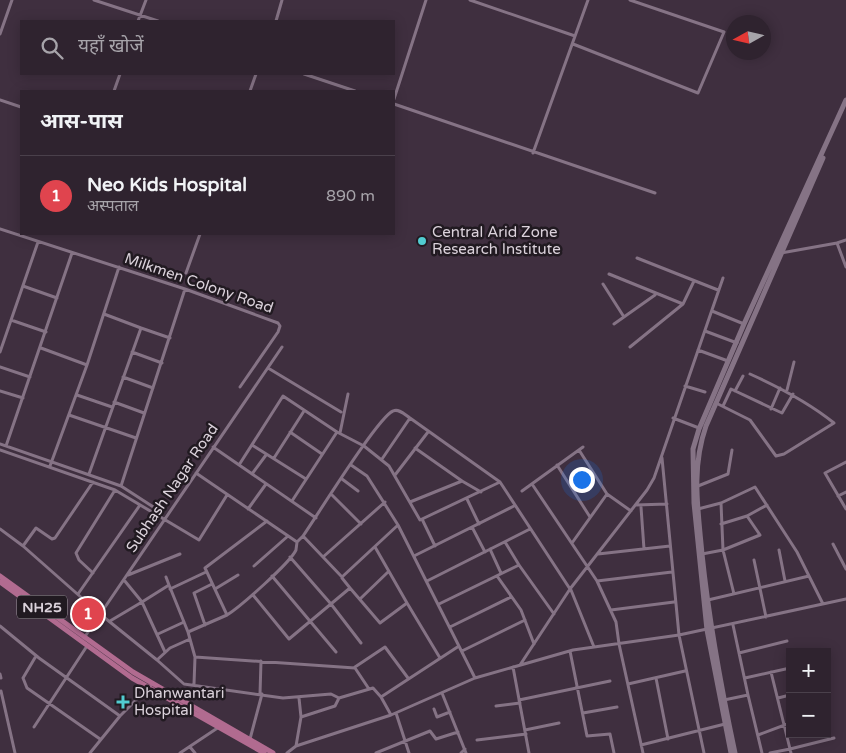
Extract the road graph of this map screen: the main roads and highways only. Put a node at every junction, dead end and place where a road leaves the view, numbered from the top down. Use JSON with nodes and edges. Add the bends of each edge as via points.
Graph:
{"nodes":[{"id":1,"x":846,"y":100,"type":"edge"},
{"id":2,"x":846,"y":107,"type":"edge"},
{"id":3,"x":739,"y":343,"type":"junction"},
{"id":4,"x":0,"y":576,"type":"edge"},
{"id":5,"x":0,"y":582,"type":"edge"},
{"id":6,"x":708,"y":630,"type":"junction"},
{"id":7,"x":83,"y":639,"type":"junction"},
{"id":8,"x":150,"y":686,"type":"junction"},
{"id":9,"x":264,"y":753,"type":"edge"},
{"id":10,"x":273,"y":753,"type":"edge"},
{"id":11,"x":731,"y":753,"type":"edge"},
{"id":12,"x":735,"y":753,"type":"edge"}],
"edges":[{"from":1,"to":3,"type":"main road","via":[[744,324]]},
{"from":2,"to":3,"type":"main road"},
{"from":3,"to":6,"type":"main road","via":[[698,448],[698,509]]},
{"from":3,"to":6,"type":"main road","via":[[728,361],[693,449],[692,471]]},
{"from":4,"to":7,"type":"main road","number":"NH25"},
{"from":5,"to":7,"type":"main road","number":"NH25"},
{"from":6,"to":11,"type":"main road"},
{"from":6,"to":12,"type":"main road"},
{"from":7,"to":8,"type":"main road","number":"NH25"},
{"from":7,"to":8,"type":"main road","number":"NH25","via":[[86,648]]},
{"from":8,"to":9,"type":"main road","number":"NH25"},
{"from":8,"to":10,"type":"main road","number":"NH25"}]}
